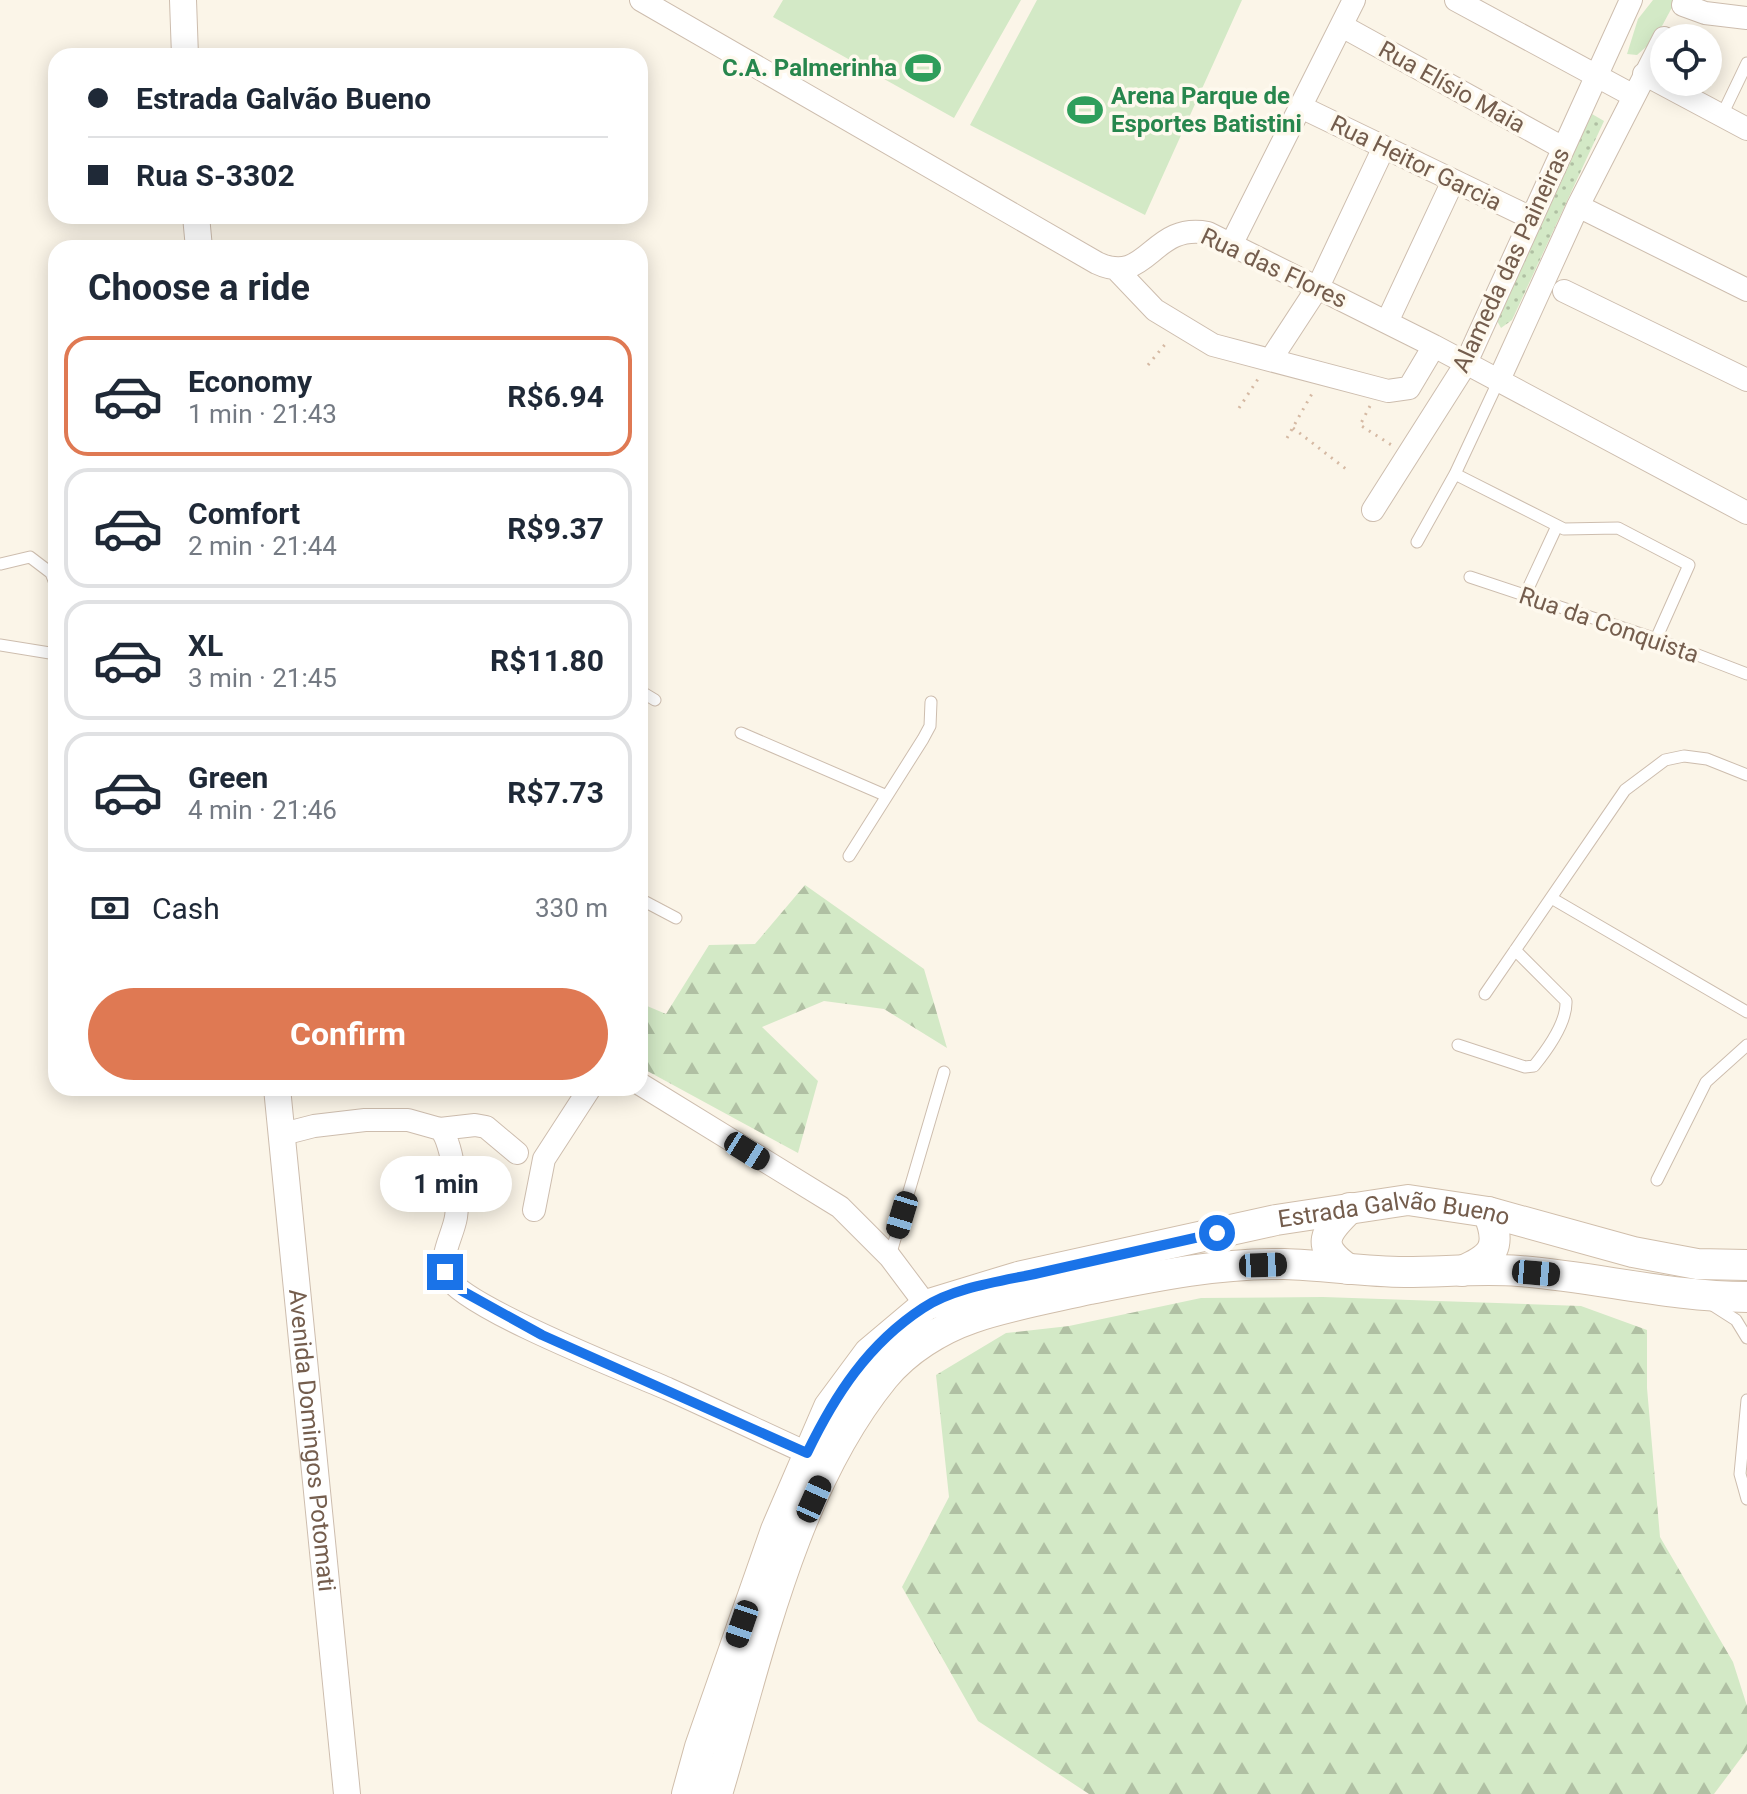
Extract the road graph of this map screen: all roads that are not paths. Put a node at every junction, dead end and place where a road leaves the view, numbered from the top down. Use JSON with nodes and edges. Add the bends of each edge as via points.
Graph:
{"nodes":[{"id":1,"x":183,"y":0,"type":"edge"},
{"id":2,"x":641,"y":0,"type":"edge"},
{"id":3,"x":1354,"y":0,"type":"edge"},
{"id":4,"x":1456,"y":0,"type":"edge"},
{"id":5,"x":1631,"y":0,"type":"edge"},
{"id":6,"x":1684,"y":2,"type":"edge"},
{"id":7,"x":1747,"y":18,"type":"edge"},
{"id":8,"x":1672,"y":24,"type":"edge"},
{"id":9,"x":1342,"y":26,"type":"junction"},
{"id":10,"x":185,"y":48,"type":"edge"},
{"id":11,"x":1650,"y":63,"type":"edge"},
{"id":12,"x":1747,"y":63,"type":"edge"},
{"id":13,"x":1644,"y":74,"type":"junction"},
{"id":14,"x":1595,"y":75,"type":"junction"},
{"id":15,"x":1632,"y":95,"type":"junction"},
{"id":16,"x":1301,"y":107,"type":"junction"},
{"id":17,"x":1722,"y":115,"type":"junction"},
{"id":18,"x":1747,"y":129,"type":"edge"},
{"id":19,"x":1384,"y":147,"type":"junction"},
{"id":20,"x":1563,"y":148,"type":"junction"},
{"id":21,"x":1453,"y":181,"type":"junction"},
{"id":22,"x":1578,"y":206,"type":"junction"},
{"id":23,"x":1531,"y":218,"type":"junction"},
{"id":24,"x":1232,"y":243,"type":"junction"},
{"id":25,"x":1116,"y":269,"type":"junction"},
{"id":26,"x":1318,"y":287,"type":"junction"},
{"id":27,"x":1747,"y":290,"type":"edge"},
{"id":28,"x":1564,"y":291,"type":"dead end"},
{"id":29,"x":1387,"y":322,"type":"junction"},
{"id":30,"x":1434,"y":346,"type":"junction"},
{"id":31,"x":1271,"y":359,"type":"junction"},
{"id":32,"x":1465,"y":365,"type":"junction"},
{"id":33,"x":1747,"y":380,"type":"edge"},
{"id":34,"x":1498,"y":382,"type":"junction"},
{"id":35,"x":1455,"y":474,"type":"junction"},
{"id":36,"x":1373,"y":510,"type":"dead end"},
{"id":37,"x":1747,"y":513,"type":"edge"},
{"id":38,"x":1557,"y":526,"type":"junction"},
{"id":39,"x":1417,"y":542,"type":"dead end"},
{"id":40,"x":1,"y":564,"type":"edge"},
{"id":41,"x":48,"y":571,"type":"edge"},
{"id":42,"x":1470,"y":577,"type":"dead end"},
{"id":43,"x":1525,"y":595,"type":"junction"},
{"id":44,"x":1656,"y":639,"type":"junction"},
{"id":45,"x":0,"y":645,"type":"edge"},
{"id":46,"x":48,"y":653,"type":"edge"},
{"id":47,"x":1747,"y":674,"type":"edge"},
{"id":48,"x":648,"y":696,"type":"edge"},
{"id":49,"x":655,"y":700,"type":"dead end"},
{"id":50,"x":931,"y":702,"type":"dead end"},
{"id":51,"x":741,"y":733,"type":"dead end"},
{"id":52,"x":1747,"y":775,"type":"edge"},
{"id":53,"x":887,"y":796,"type":"junction"},
{"id":54,"x":849,"y":856,"type":"dead end"},
{"id":55,"x":1553,"y":899,"type":"junction"},
{"id":56,"x":648,"y":903,"type":"edge"},
{"id":57,"x":676,"y":918,"type":"dead end"},
{"id":58,"x":1515,"y":950,"type":"junction"},
{"id":59,"x":1485,"y":994,"type":"dead end"},
{"id":60,"x":1747,"y":1012,"type":"edge"},
{"id":61,"x":1458,"y":1045,"type":"dead end"},
{"id":62,"x":1747,"y":1045,"type":"edge"},
{"id":63,"x":944,"y":1072,"type":"dead end"},
{"id":64,"x":648,"y":1089,"type":"edge"},
{"id":65,"x":278,"y":1096,"type":"edge"},
{"id":66,"x":585,"y":1096,"type":"edge"},
{"id":67,"x":440,"y":1129,"type":"junction"},
{"id":68,"x":283,"y":1134,"type":"junction"},
{"id":69,"x":517,"y":1153,"type":"dead end"},
{"id":70,"x":1657,"y":1180,"type":"dead end"},
{"id":71,"x":1350,"y":1208,"type":"junction"},
{"id":72,"x":534,"y":1210,"type":"dead end"},
{"id":73,"x":1488,"y":1212,"type":"junction"},
{"id":74,"x":890,"y":1257,"type":"junction"},
{"id":75,"x":1747,"y":1265,"type":"edge"},
{"id":76,"x":1348,"y":1269,"type":"junction"},
{"id":77,"x":1462,"y":1271,"type":"junction"},
{"id":78,"x":1696,"y":1295,"type":"junction"},
{"id":79,"x":1747,"y":1297,"type":"edge"},
{"id":80,"x":926,"y":1305,"type":"junction"},
{"id":81,"x":1747,"y":1338,"type":"edge"},
{"id":82,"x":1747,"y":1400,"type":"edge"},
{"id":83,"x":807,"y":1453,"type":"junction"},
{"id":84,"x":1747,"y":1499,"type":"edge"},
{"id":85,"x":347,"y":1794,"type":"edge"},
{"id":86,"x":687,"y":1794,"type":"edge"},
{"id":87,"x":717,"y":1794,"type":"edge"}],
"edges":[{"from":1,"to":10,"type":"street"},
{"from":2,"to":25,"type":"street","via":[[1097,263]]},
{"from":3,"to":9,"type":"street"},
{"from":4,"to":14,"type":"street"},
{"from":5,"to":14,"type":"street","name":"Alameda das Paineiras"},
{"from":6,"to":7,"type":"street","via":[[1705,13]]},
{"from":6,"to":8,"type":"street","name":"Alameda das Paineiras"},
{"from":9,"to":16,"type":"street"},
{"from":9,"to":20,"type":"street","name":"Rua Elísio Maia"},
{"from":11,"to":13,"type":"street","name":"Alameda das Paineiras"},
{"from":12,"to":17,"type":"lane"},
{"from":13,"to":15,"type":"street","name":"Alameda das Paineiras"},
{"from":13,"to":17,"type":"street"},
{"from":14,"to":15,"type":"street"},
{"from":14,"to":20,"type":"street","name":"Alameda das Paineiras"},
{"from":15,"to":22,"type":"street","name":"Alameda das Paineiras"},
{"from":16,"to":19,"type":"street","name":"Rua Heitor Garcia"},
{"from":16,"to":24,"type":"street"},
{"from":17,"to":18,"type":"street"},
{"from":19,"to":21,"type":"street","name":"Rua Heitor Garcia"},
{"from":19,"to":26,"type":"street"},
{"from":20,"to":23,"type":"street","name":"Alameda das Paineiras"},
{"from":21,"to":23,"type":"street","name":"Rua Heitor Garcia"},
{"from":21,"to":29,"type":"street"},
{"from":22,"to":27,"type":"street"},
{"from":22,"to":34,"type":"street","name":"Alameda das Paineiras"},
{"from":23,"to":32,"type":"street","name":"Alameda das Paineiras"},
{"from":24,"to":25,"type":"street","name":"Rua das Flores","via":[[1208,233],[1182,231],[1136,263]]},
{"from":24,"to":26,"type":"street","name":"Rua das Flores"},
{"from":25,"to":31,"type":"street","via":[[1144,300],[1179,326],[1213,345]]},
{"from":26,"to":29,"type":"street","name":"Rua das Flores"},
{"from":26,"to":31,"type":"street"},
{"from":28,"to":33,"type":"street"},
{"from":29,"to":30,"type":"street","name":"Rua das Flores"},
{"from":30,"to":31,"type":"street","via":[[1409,388],[1388,391]]},
{"from":30,"to":32,"type":"street","name":"Rua das Flores"},
{"from":32,"to":34,"type":"street","name":"Rua das Flores"},
{"from":32,"to":36,"type":"street","name":"Alameda das Paineiras"},
{"from":34,"to":35,"type":"lane"},
{"from":34,"to":37,"type":"street","name":"Rua das Flores"},
{"from":35,"to":38,"type":"lane"},
{"from":35,"to":39,"type":"lane"},
{"from":38,"to":43,"type":"lane"},
{"from":38,"to":44,"type":"lane","via":[[1618,528],[1689,565]]},
{"from":40,"to":41,"type":"lane","via":[[30,557]]},
{"from":42,"to":43,"type":"lane","name":"Rua da Conquista"},
{"from":43,"to":44,"type":"lane","name":"Rua da Conquista"},
{"from":44,"to":47,"type":"lane","name":"Rua da Conquista"},
{"from":45,"to":46,"type":"lane"},
{"from":48,"to":49,"type":"lane"},
{"from":50,"to":53,"type":"lane","via":[[930,726]]},
{"from":51,"to":53,"type":"lane"},
{"from":52,"to":55,"type":"lane","via":[[1684,756],[1657,765],[1616,802]]},
{"from":53,"to":54,"type":"lane"},
{"from":55,"to":58,"type":"lane"},
{"from":55,"to":60,"type":"lane"},
{"from":56,"to":57,"type":"lane"},
{"from":58,"to":59,"type":"lane"},
{"from":58,"to":61,"type":"lane","via":[[1566,1001],[1567,1012],[1540,1058],[1525,1067]]},
{"from":62,"to":70,"type":"lane","via":[[1706,1082]]},
{"from":63,"to":74,"type":"lane"},
{"from":64,"to":74,"type":"street","via":[[840,1207]]},
{"from":65,"to":68,"type":"street","name":"Avenida Domingos Potomati"},
{"from":66,"to":72,"type":"street","via":[[544,1159]]},
{"from":67,"to":68,"type":"street","via":[[408,1120],[365,1120]]},
{"from":67,"to":69,"type":"street","via":[[459,1124],[486,1127]]},
{"from":67,"to":83,"type":"street","via":[[447,1140],[457,1203],[444,1259],[455,1287],[542,1335]]},
{"from":68,"to":85,"type":"street","name":"Avenida Domingos Potomati"},
{"from":71,"to":73,"type":"main road","name":"Estrada Galvão Bueno","via":[[1408,1200]]},
{"from":71,"to":76,"type":"main road","via":[[1326,1238],[1330,1252]]},
{"from":71,"to":80,"type":"main road","name":"Estrada Galvão Bueno","via":[[1018,1277]]},
{"from":73,"to":75,"type":"main road","name":"Estrada Galvão Bueno","via":[[1633,1252],[1697,1264]]},
{"from":73,"to":77,"type":"main road","via":[[1495,1245],[1481,1263]]},
{"from":74,"to":80,"type":"street"},
{"from":76,"to":77,"type":"main road","name":"Estrada Galvão Bueno"},
{"from":76,"to":87,"type":"main road","name":"Estrada Galvão Bueno","via":[[1240,1265],[1138,1279],[971,1318],[906,1355],[852,1420],[795,1541]]},
{"from":77,"to":78,"type":"main road","name":"Estrada Galvão Bueno","via":[[1581,1277]]},
{"from":78,"to":79,"type":"main road","name":"Estrada Galvão Bueno"},
{"from":78,"to":81,"type":"lane","via":[[1736,1320]]},
{"from":80,"to":83,"type":"main road","name":"Estrada Galvão Bueno","via":[[863,1361],[829,1407]]},
{"from":82,"to":84,"type":"lane","via":[[1740,1474]]},
{"from":83,"to":86,"type":"main road","name":"Estrada Galvão Bueno","via":[[742,1624]]}]}
